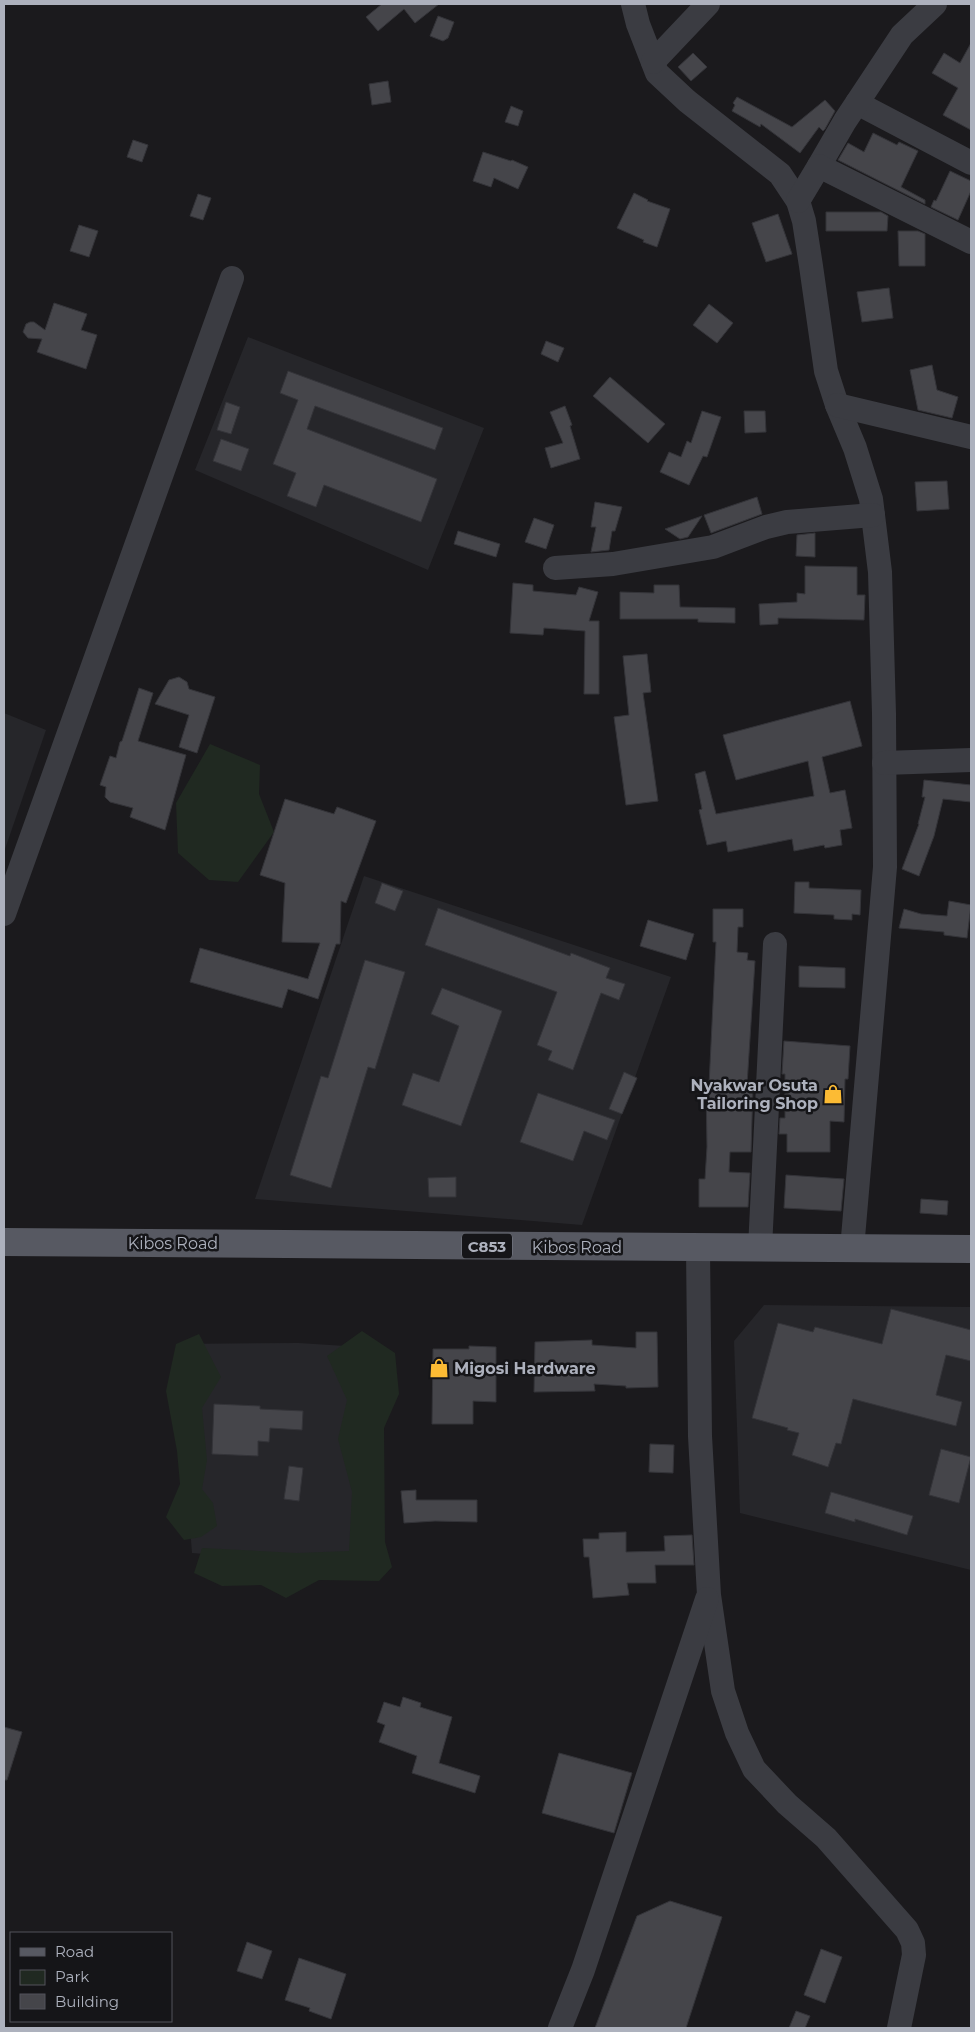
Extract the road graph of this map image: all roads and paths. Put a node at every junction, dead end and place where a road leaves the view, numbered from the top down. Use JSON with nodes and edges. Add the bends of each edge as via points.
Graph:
{"nodes":[{"id":1,"x":634,"y":4,"type":"edge"},
{"id":2,"x":708,"y":4,"type":"edge"},
{"id":3,"x":935,"y":4,"type":"edge"},
{"id":4,"x":653,"y":62,"type":"junction"},
{"id":5,"x":858,"y":103,"type":"junction"},
{"id":6,"x":971,"y":163,"type":"edge"},
{"id":7,"x":819,"y":166,"type":"junction"},
{"id":8,"x":798,"y":201,"type":"junction"},
{"id":9,"x":971,"y":242,"type":"edge"},
{"id":10,"x":232,"y":278,"type":"dead end"},
{"id":11,"x":837,"y":405,"type":"junction"},
{"id":12,"x":971,"y":437,"type":"edge"},
{"id":13,"x":873,"y":515,"type":"junction"},
{"id":14,"x":555,"y":568,"type":"dead end"},
{"id":15,"x":971,"y":760,"type":"edge"},
{"id":16,"x":884,"y":763,"type":"junction"},
{"id":17,"x":4,"y":914,"type":"edge"},
{"id":18,"x":776,"y":944,"type":"dead end"},
{"id":19,"x":4,"y":1242,"type":"edge"},
{"id":20,"x":698,"y":1248,"type":"junction"},
{"id":21,"x":760,"y":1248,"type":"junction"},
{"id":22,"x":852,"y":1249,"type":"junction"},
{"id":23,"x":971,"y":1250,"type":"edge"},
{"id":24,"x":709,"y":1595,"type":"junction"},
{"id":25,"x":560,"y":2028,"type":"edge"},
{"id":26,"x":899,"y":2028,"type":"edge"}],
"edges":[{"from":1,"to":4,"type":"street"},
{"from":2,"to":4,"type":"street"},
{"from":3,"to":5,"type":"street","via":[[902,35]]},
{"from":4,"to":8,"type":"street","via":[[657,73],[687,101],[780,174]]},
{"from":5,"to":6,"type":"street"},
{"from":5,"to":7,"type":"street"},
{"from":7,"to":8,"type":"street"},
{"from":7,"to":9,"type":"street"},
{"from":8,"to":11,"type":"street","via":[[826,371]]},
{"from":10,"to":17,"type":"street"},
{"from":11,"to":12,"type":"street"},
{"from":11,"to":13,"type":"street","via":[[855,448]]},
{"from":13,"to":14,"type":"street","via":[[787,522],[713,547],[613,564]]},
{"from":13,"to":16,"type":"street","via":[[880,572]]},
{"from":15,"to":16,"type":"street"},
{"from":16,"to":22,"type":"street","via":[[885,867]]},
{"from":18,"to":21,"type":"street"},
{"from":19,"to":20,"type":"main road","name":"Kibos Road","number":"C853"},
{"from":20,"to":21,"type":"main road","name":"Kibos Road","number":"C853"},
{"from":20,"to":24,"type":"street","via":[[700,1436]]},
{"from":21,"to":22,"type":"main road","name":"Kibos Road","number":"C853"},
{"from":22,"to":23,"type":"main road","name":"Kibos Road","number":"C853"},
{"from":24,"to":25,"type":"street","via":[[583,1970]]},
{"from":24,"to":26,"type":"street","via":[[723,1691],[754,1769],[826,1838],[907,1930],[913,1943],[914,1955]]}]}
